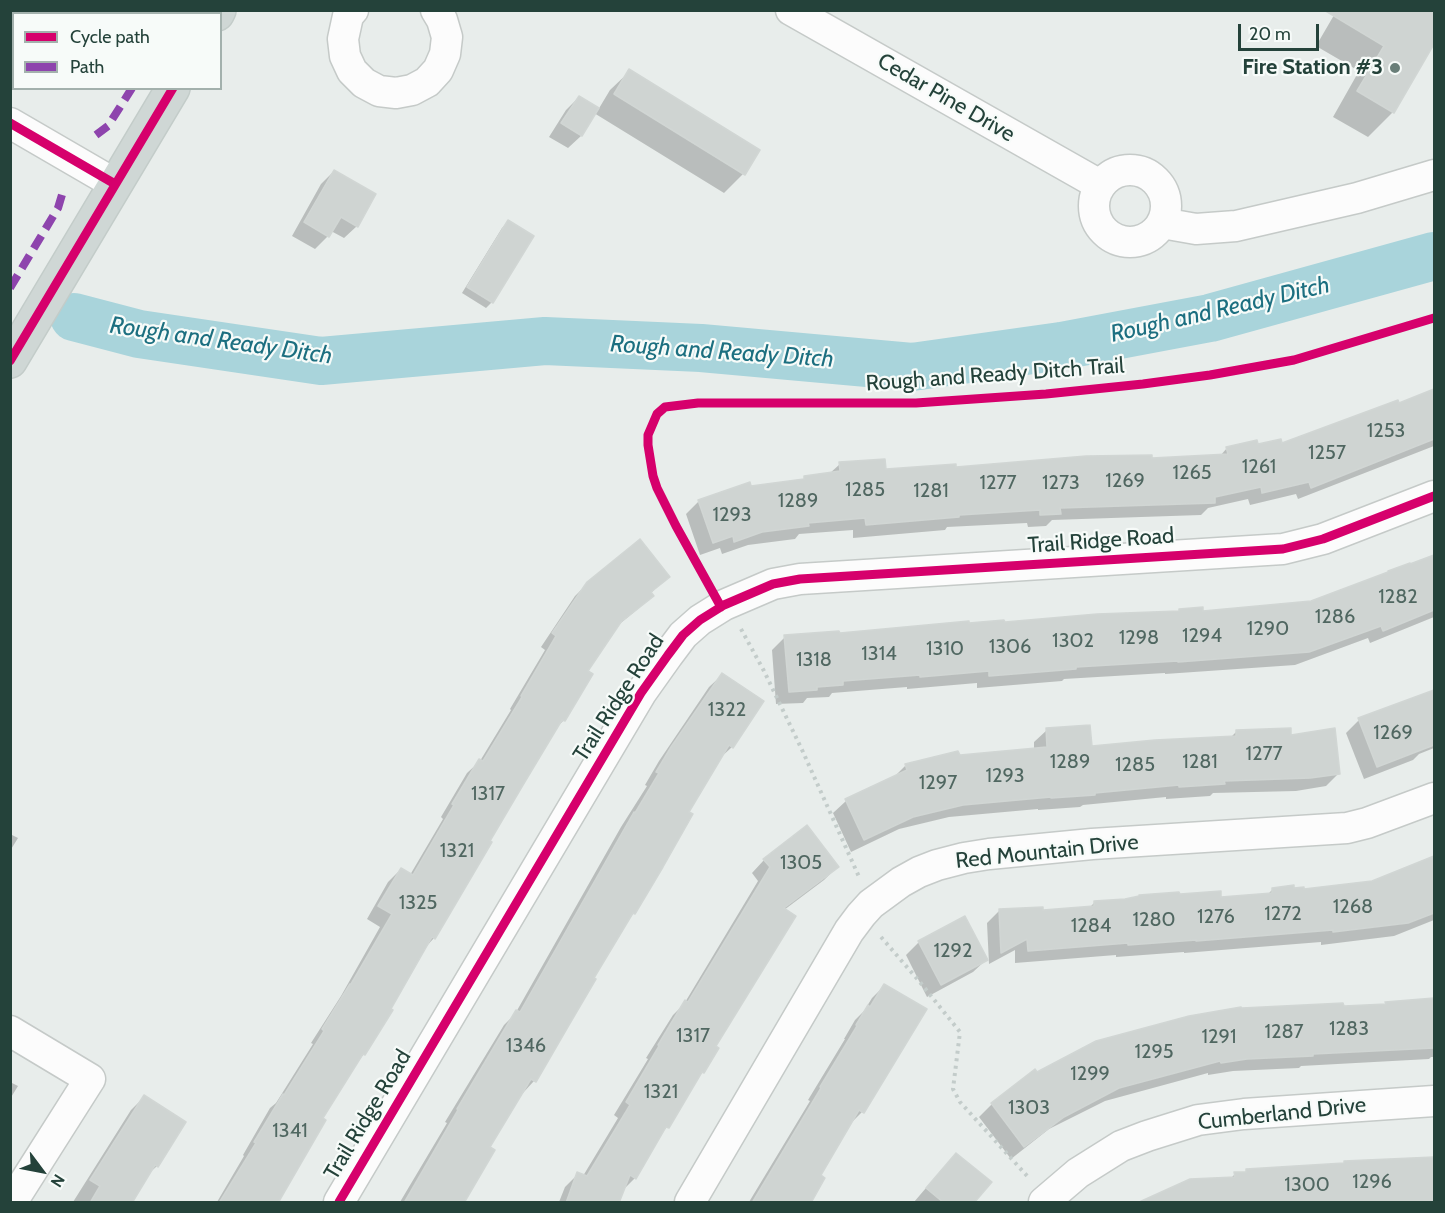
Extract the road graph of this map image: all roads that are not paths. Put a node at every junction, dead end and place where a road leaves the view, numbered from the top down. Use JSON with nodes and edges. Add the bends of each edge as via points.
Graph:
{"nodes":[{"id":1,"x":791,"y":10,"type":"edge"},
{"id":2,"x":347,"y":12,"type":"edge"},
{"id":3,"x":442,"y":14,"type":"edge"},
{"id":4,"x":172,"y":90,"type":"edge"},
{"id":5,"x":10,"y":123,"type":"edge"},
{"id":6,"x":1434,"y":175,"type":"edge"},
{"id":7,"x":115,"y":184,"type":"junction"},
{"id":8,"x":1100,"y":185,"type":"junction"},
{"id":9,"x":1162,"y":223,"type":"junction"},
{"id":10,"x":10,"y":361,"type":"edge"},
{"id":11,"x":1434,"y":496,"type":"edge"},
{"id":12,"x":1434,"y":798,"type":"edge"},
{"id":13,"x":10,"y":1031,"type":"edge"},
{"id":14,"x":1434,"y":1101,"type":"edge"},
{"id":15,"x":1045,"y":1201,"type":"edge"},
{"id":16,"x":12,"y":1203,"type":"edge"},
{"id":17,"x":339,"y":1203,"type":"edge"},
{"id":18,"x":690,"y":1203,"type":"edge"}],
"edges":[{"from":1,"to":8,"type":"street","name":"Cedar Pine Drive"},
{"from":2,"to":3,"type":"street","via":[[343,39],[352,71],[379,91],[396,93],[427,82],[438,70],[447,37]]},
{"from":4,"to":7,"type":"main road"},
{"from":5,"to":7,"type":"street"},
{"from":6,"to":9,"type":"street","via":[[1357,198],[1236,226],[1196,229]]},
{"from":7,"to":10,"type":"main road"},
{"from":8,"to":9,"type":"street","via":[[1119,171],[1143,172],[1154,178],[1166,199]]},
{"from":8,"to":9,"type":"street","via":[[1095,196],[1096,219],[1111,237],[1122,242],[1145,239]]},
{"from":11,"to":17,"type":"street","name":"Trail Ridge Road","via":[[1316,541],[1283,549],[800,579],[774,584],[727,603],[700,620],[683,635],[641,693]]},
{"from":12,"to":18,"type":"street","name":"Red Mountain Drive","via":[[1347,828],[989,854],[919,872],[866,910],[838,948]]},
{"from":13,"to":16,"type":"street","via":[[90,1078]]},
{"from":14,"to":15,"type":"street","name":"Cumberland Drive","via":[[1198,1120],[1121,1146],[1078,1173]]}]}
